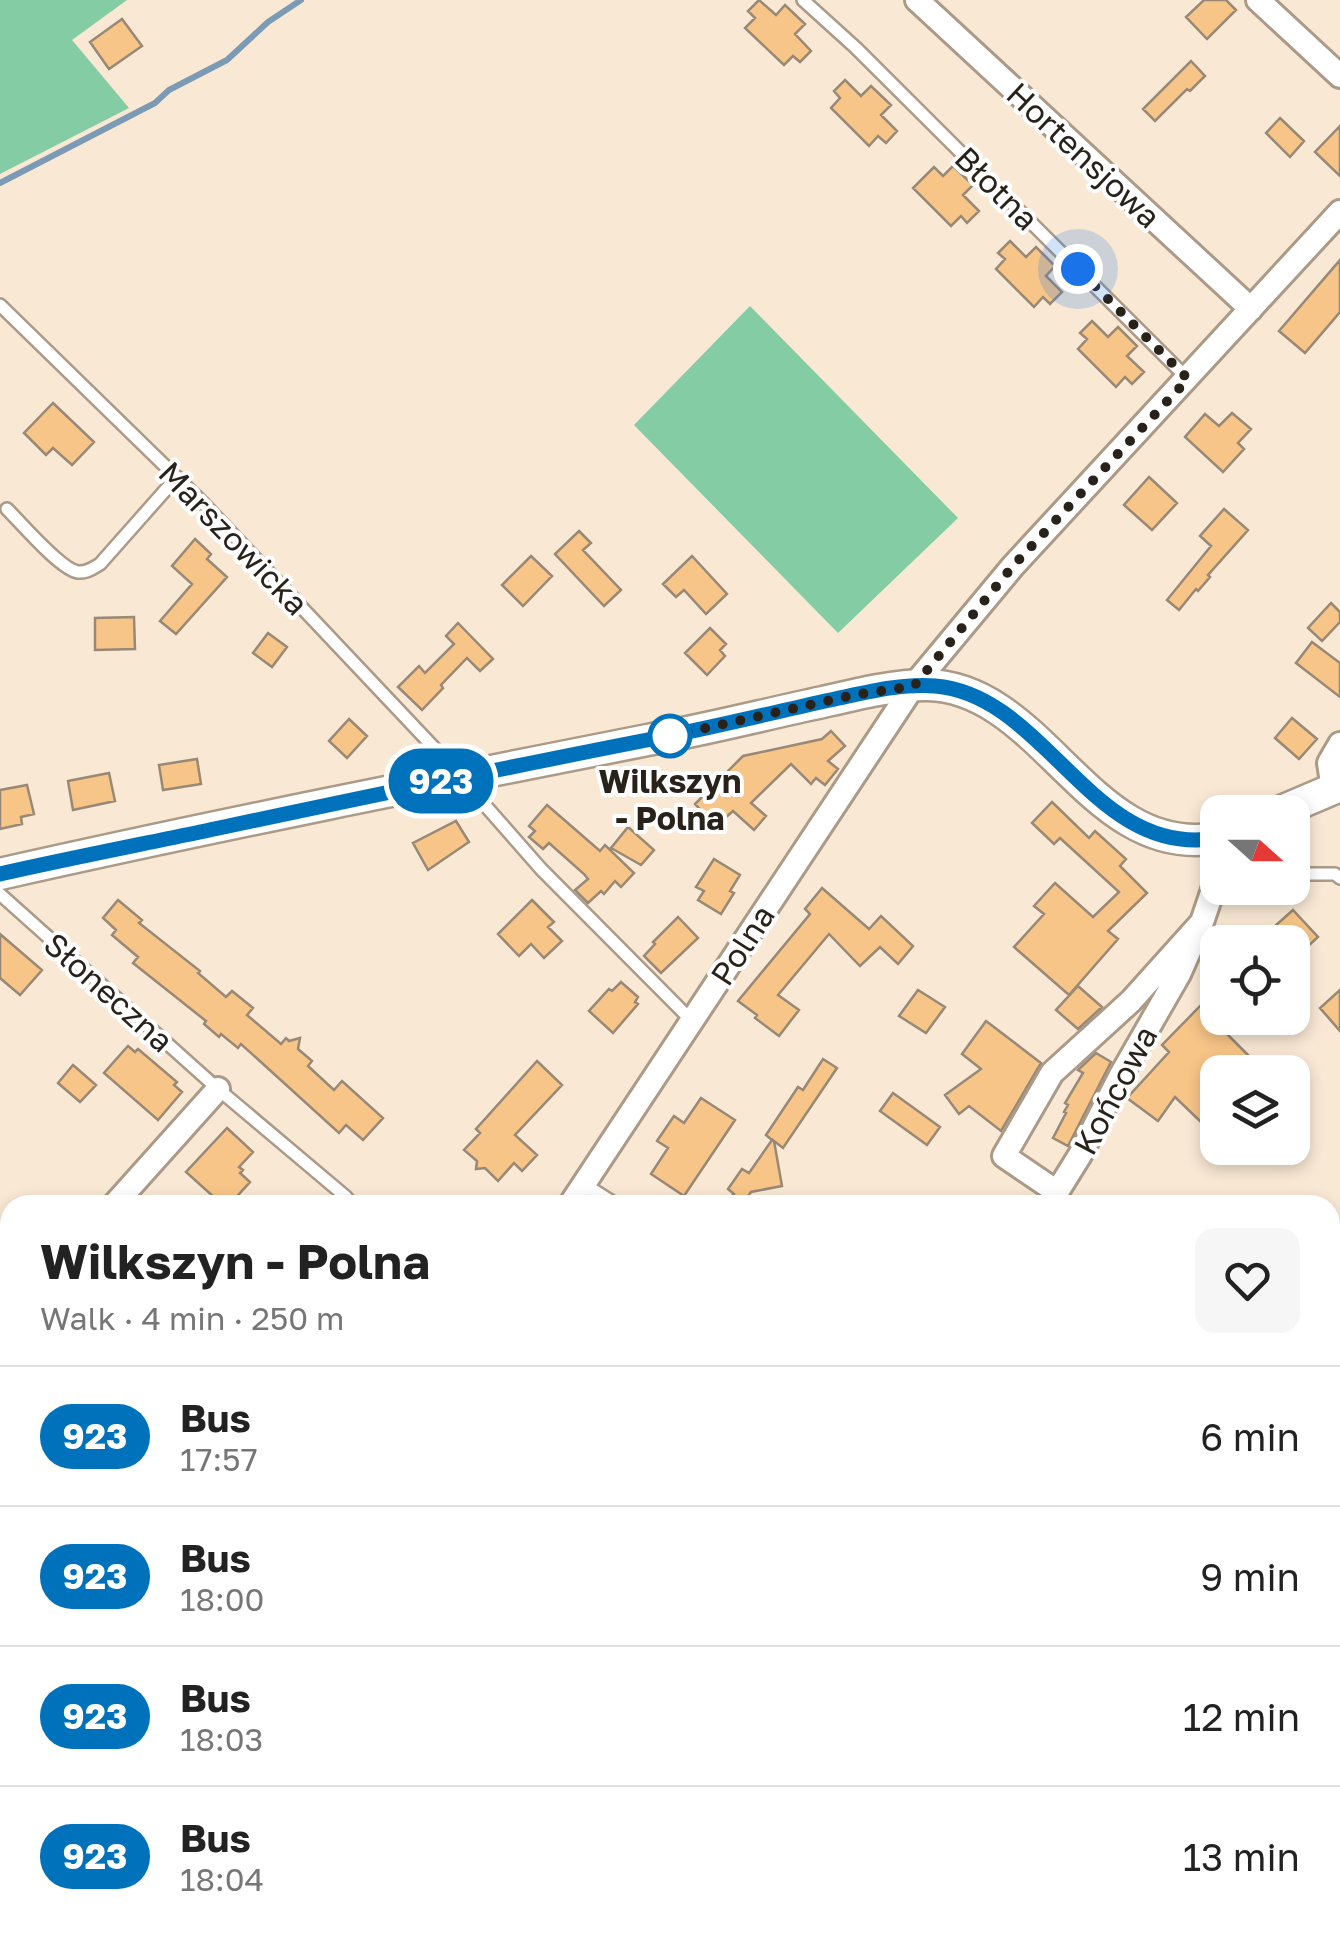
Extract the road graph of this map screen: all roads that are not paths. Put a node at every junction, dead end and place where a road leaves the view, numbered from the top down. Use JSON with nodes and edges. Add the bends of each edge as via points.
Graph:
{"nodes":[{"id":1,"x":803,"y":0,"type":"edge"},
{"id":2,"x":917,"y":0,"type":"edge"},
{"id":3,"x":1258,"y":0,"type":"edge"},
{"id":4,"x":1340,"y":76,"type":"edge"},
{"id":5,"x":1340,"y":212,"type":"edge"},
{"id":6,"x":0,"y":305,"type":"edge"},
{"id":7,"x":1250,"y":309,"type":"junction"},
{"id":8,"x":1188,"y":379,"type":"junction"},
{"id":9,"x":177,"y":477,"type":"junction"},
{"id":10,"x":7,"y":509,"type":"dead end"},
{"id":11,"x":914,"y":686,"type":"junction"},
{"id":12,"x":1340,"y":744,"type":"edge"},
{"id":13,"x":460,"y":778,"type":"junction"},
{"id":14,"x":1336,"y":787,"type":"edge"},
{"id":15,"x":1310,"y":798,"type":"edge"},
{"id":16,"x":1200,"y":839,"type":"edge"},
{"id":17,"x":0,"y":874,"type":"edge"},
{"id":18,"x":1310,"y":874,"type":"edge"},
{"id":19,"x":1340,"y":878,"type":"edge"},
{"id":20,"x":0,"y":894,"type":"edge"},
{"id":21,"x":1208,"y":905,"type":"edge"},
{"id":22,"x":1202,"y":922,"type":"junction"},
{"id":23,"x":692,"y":1021,"type":"junction"},
{"id":24,"x":218,"y":1089,"type":"junction"},
{"id":25,"x":584,"y":1184,"type":"junction"},
{"id":26,"x":123,"y":1195,"type":"edge"},
{"id":27,"x":344,"y":1195,"type":"edge"},
{"id":28,"x":577,"y":1195,"type":"edge"},
{"id":29,"x":601,"y":1195,"type":"edge"}],
"edges":[{"from":1,"to":8,"type":"lane","name":"Błotna"},
{"from":2,"to":7,"type":"street","name":"Hortensjowa"},
{"from":3,"to":4,"type":"street"},
{"from":5,"to":7,"type":"street"},
{"from":6,"to":9,"type":"lane","name":"Marszowicka"},
{"from":7,"to":8,"type":"street"},
{"from":8,"to":11,"type":"street","via":[[1013,566]]},
{"from":9,"to":10,"type":"lane","via":[[86,572],[63,564]]},
{"from":9,"to":13,"type":"lane","name":"Marszowicka"},
{"from":11,"to":13,"type":"street"},
{"from":11,"to":16,"type":"street","via":[[948,687],[989,702],[1132,823],[1162,837]]},
{"from":11,"to":23,"type":"street","name":"Polna"},
{"from":12,"to":14,"type":"street","via":[[1329,763]]},
{"from":13,"to":17,"type":"street"},
{"from":13,"to":23,"type":"lane","name":"Marszowicka"},
{"from":14,"to":15,"type":"street"},
{"from":18,"to":19,"type":"lane"},
{"from":20,"to":24,"type":"lane","name":"Słoneczna"},
{"from":21,"to":22,"type":"street","name":"Końcowa"},
{"from":22,"to":22,"type":"street","name":"Końcowa","via":[[1131,1002],[1052,1073],[1004,1156],[1057,1192]]},
{"from":23,"to":25,"type":"street","name":"Polna"},
{"from":24,"to":26,"type":"street"},
{"from":24,"to":27,"type":"lane","name":"Słoneczna"},
{"from":25,"to":28,"type":"street","name":"Polna"},
{"from":25,"to":29,"type":"lane"}]}
